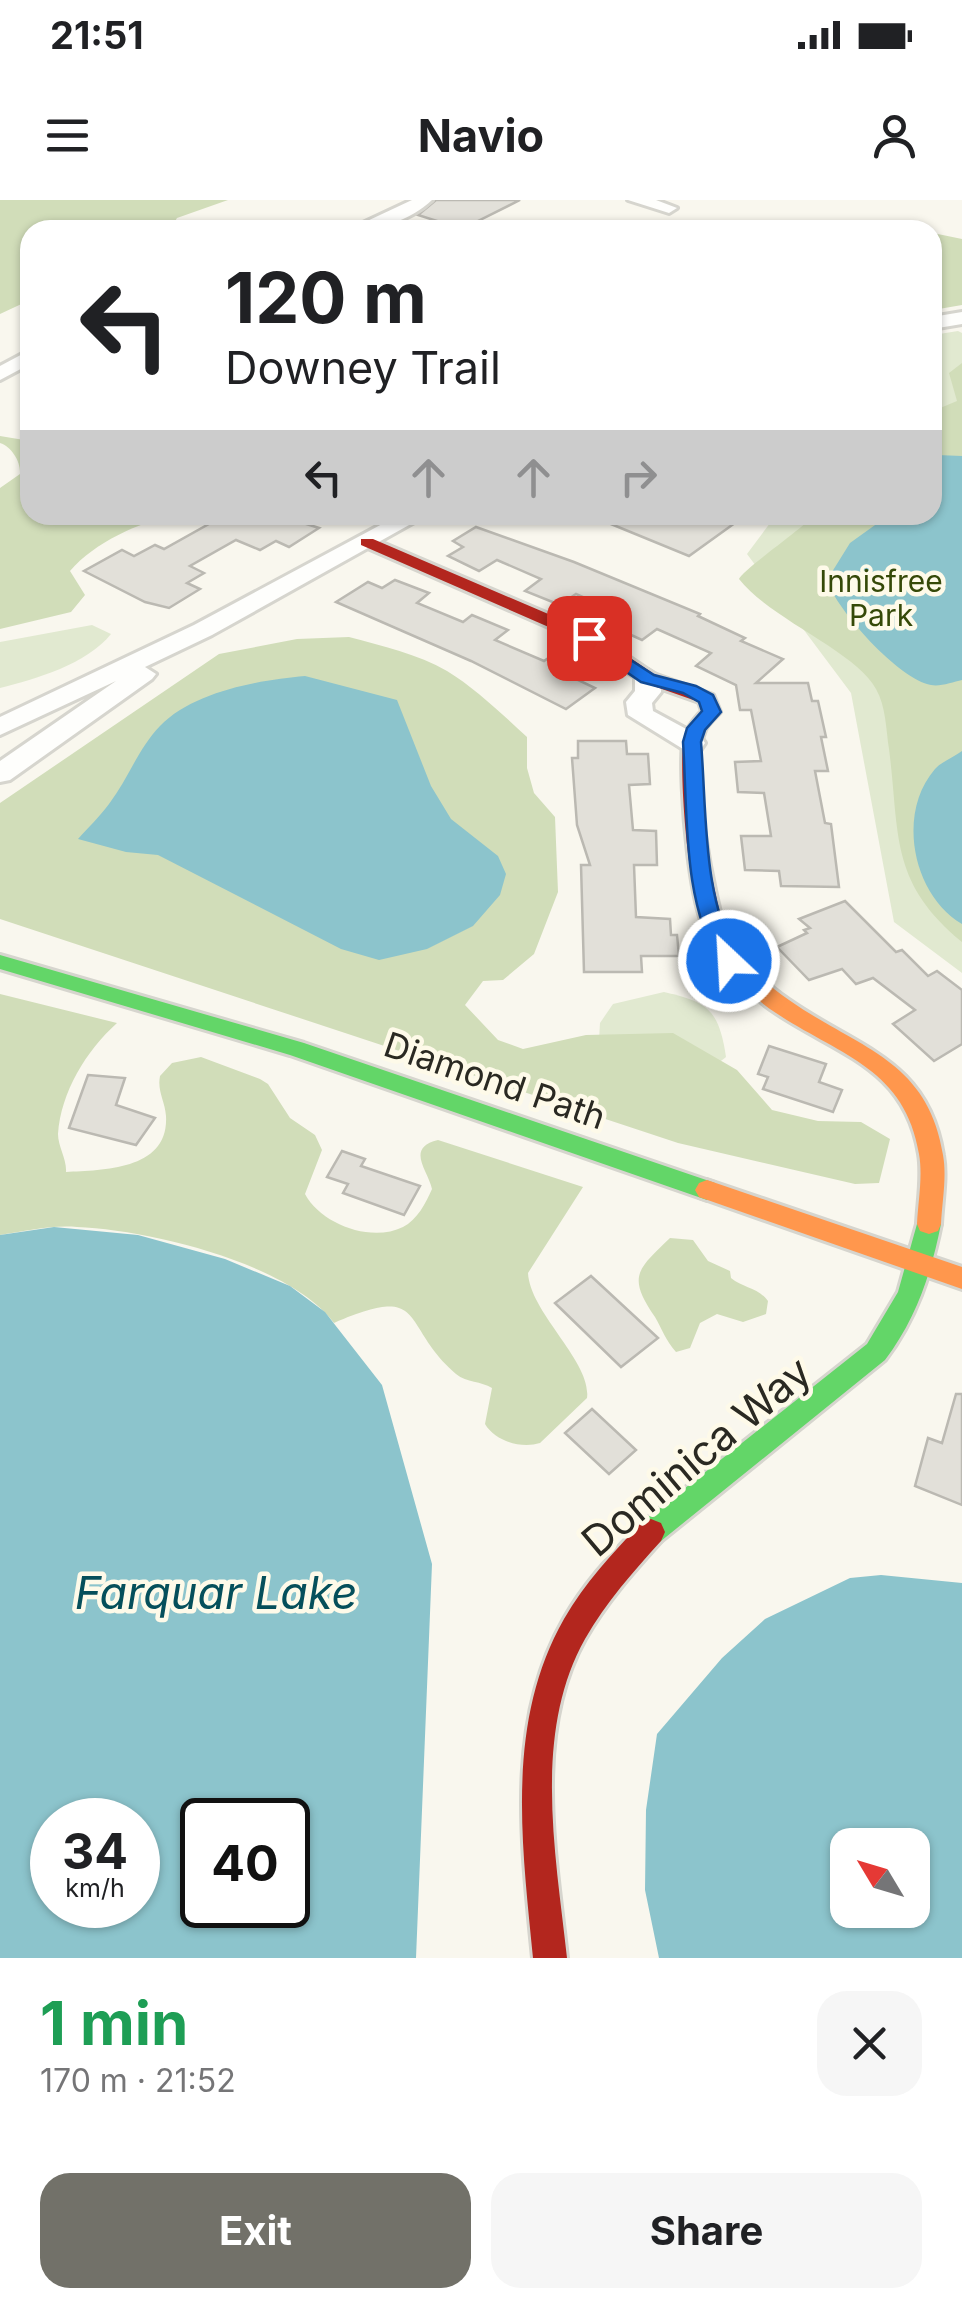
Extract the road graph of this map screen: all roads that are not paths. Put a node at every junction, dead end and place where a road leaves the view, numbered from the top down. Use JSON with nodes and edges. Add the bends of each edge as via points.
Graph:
{"nodes":[{"id":1,"x":424,"y":200,"type":"edge"},
{"id":2,"x":636,"y":200,"type":"edge"},
{"id":3,"x":669,"y":208,"type":"dead end"},
{"id":4,"x":384,"y":220,"type":"edge"},
{"id":5,"x":398,"y":525,"type":"edge"},
{"id":6,"x":367,"y":542,"type":"junction"},
{"id":7,"x":202,"y":630,"type":"junction"},
{"id":8,"x":648,"y":678,"type":"junction"},
{"id":9,"x":0,"y":727,"type":"edge"},
{"id":10,"x":692,"y":742,"type":"junction"},
{"id":11,"x":0,"y":774,"type":"edge"},
{"id":12,"x":0,"y":962,"type":"edge"},
{"id":13,"x":918,"y":1264,"type":"junction"},
{"id":14,"x":962,"y":1278,"type":"edge"},
{"id":15,"x":550,"y":1958,"type":"edge"}],
"edges":[{"from":1,"to":4,"type":"street"},
{"from":2,"to":3,"type":"street"},
{"from":5,"to":6,"type":"street"},
{"from":6,"to":7,"type":"street"},
{"from":6,"to":8,"type":"street","via":[[589,638]]},
{"from":7,"to":9,"type":"street"},
{"from":7,"to":11,"type":"street"},
{"from":8,"to":10,"type":"street","via":[[641,715]]},
{"from":8,"to":10,"type":"street","via":[[706,699],[712,712]]},
{"from":10,"to":13,"type":"street","name":"Dominica Way","via":[[704,906],[729,961],[780,1002],[878,1056],[922,1110],[937,1163]]},
{"from":12,"to":13,"type":"street","name":"Diamond Path","via":[[296,1048]]},
{"from":13,"to":14,"type":"street","name":"Diamond Path"},
{"from":13,"to":15,"type":"street","name":"Dominica Way","via":[[900,1318],[872,1357],[638,1542],[604,1576],[560,1651],[534,1780]]}]}
